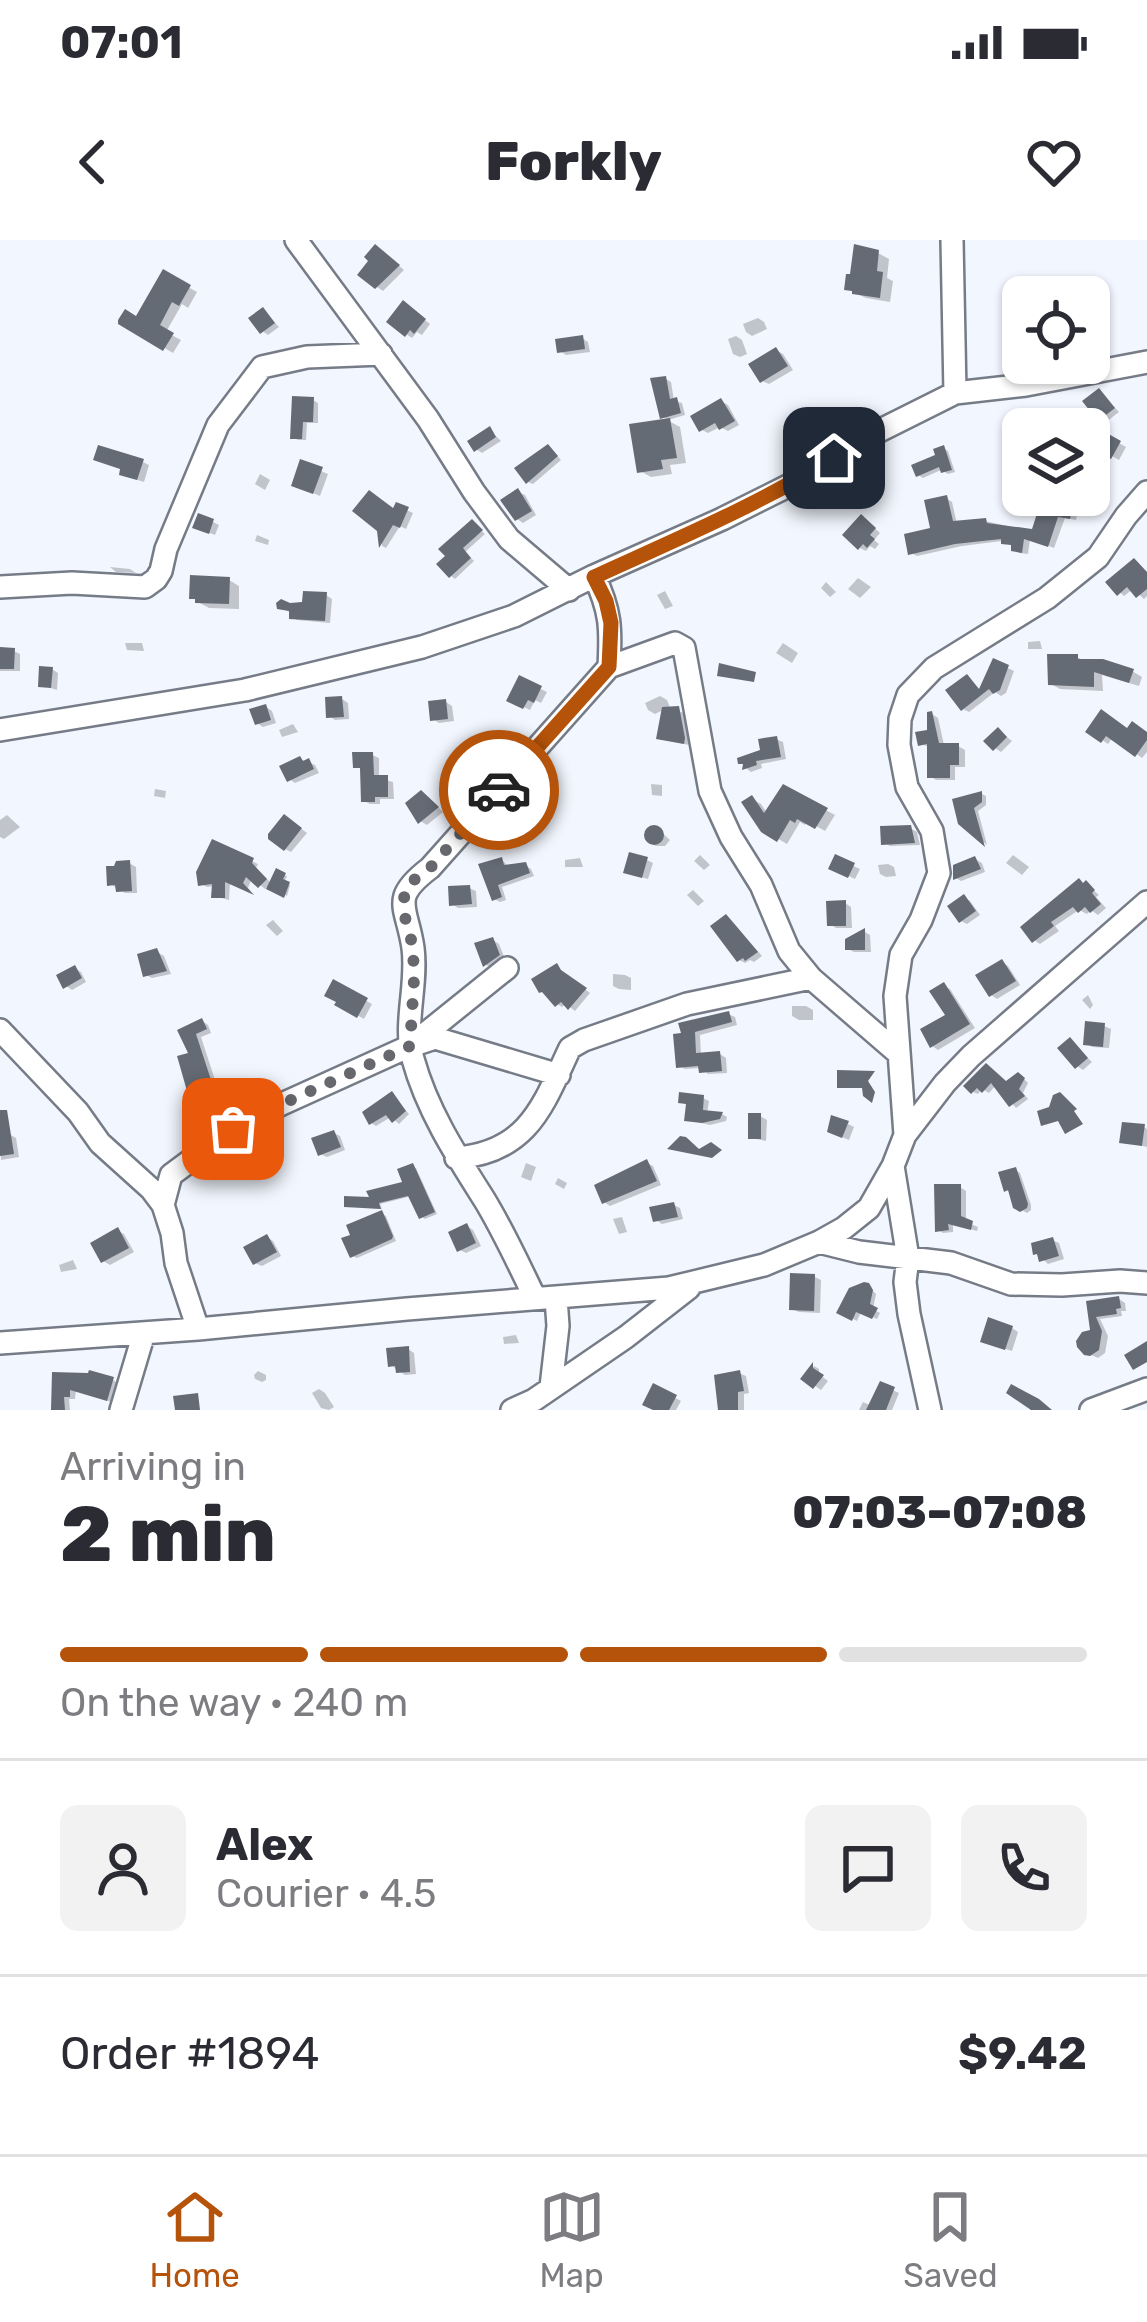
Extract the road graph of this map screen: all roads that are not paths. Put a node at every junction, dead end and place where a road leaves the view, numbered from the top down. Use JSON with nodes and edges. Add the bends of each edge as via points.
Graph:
{"nodes":[{"id":1,"x":296,"y":240,"type":"edge"},
{"id":2,"x":952,"y":240,"type":"edge"},
{"id":3,"x":380,"y":354,"type":"junction"},
{"id":4,"x":1147,"y":362,"type":"edge"},
{"id":5,"x":955,"y":393,"type":"junction"},
{"id":6,"x":1147,"y":492,"type":"edge"},
{"id":7,"x":594,"y":577,"type":"junction"},
{"id":8,"x":0,"y":587,"type":"edge"},
{"id":9,"x":569,"y":590,"type":"junction"},
{"id":10,"x":609,"y":667,"type":"junction"},
{"id":11,"x":2,"y":728,"type":"edge"},
{"id":12,"x":1147,"y":902,"type":"edge"},
{"id":13,"x":507,"y":968,"type":"dead end"},
{"id":14,"x":811,"y":978,"type":"junction"},
{"id":15,"x":0,"y":1030,"type":"edge"},
{"id":16,"x":410,"y":1046,"type":"junction"},
{"id":17,"x":898,"y":1054,"type":"junction"},
{"id":18,"x":559,"y":1075,"type":"junction"},
{"id":19,"x":905,"y":1135,"type":"junction"},
{"id":20,"x":456,"y":1158,"type":"junction"},
{"id":21,"x":893,"y":1166,"type":"junction"},
{"id":22,"x":163,"y":1205,"type":"junction"},
{"id":23,"x":819,"y":1242,"type":"junction"},
{"id":24,"x":908,"y":1258,"type":"junction"},
{"id":25,"x":695,"y":1283,"type":"junction"},
{"id":26,"x":1147,"y":1283,"type":"edge"},
{"id":27,"x":546,"y":1298,"type":"junction"},
{"id":28,"x":198,"y":1329,"type":"junction"},
{"id":29,"x":144,"y":1333,"type":"junction"},
{"id":30,"x":0,"y":1342,"type":"edge"},
{"id":31,"x":550,"y":1388,"type":"junction"},
{"id":32,"x":1147,"y":1388,"type":"edge"},
{"id":33,"x":122,"y":1410,"type":"edge"},
{"id":34,"x":512,"y":1410,"type":"edge"},
{"id":35,"x":930,"y":1410,"type":"edge"},
{"id":36,"x":1090,"y":1410,"type":"edge"}],
"edges":[{"from":1,"to":3,"type":"street"},
{"from":2,"to":5,"type":"street"},
{"from":3,"to":8,"type":"street","via":[[262,367],[218,425],[152,583]]},
{"from":3,"to":9,"type":"street","via":[[509,539]]},
{"from":4,"to":5,"type":"street"},
{"from":5,"to":7,"type":"street","via":[[776,492]]},
{"from":6,"to":17,"type":"street","via":[[1098,557],[934,668],[908,695],[898,745],[939,873],[902,955]]},
{"from":7,"to":9,"type":"street"},
{"from":7,"to":10,"type":"street","via":[[611,623]]},
{"from":9,"to":11,"type":"street","via":[[422,647],[244,690]]},
{"from":10,"to":14,"type":"street","via":[[675,643],[684,648],[710,791],[788,951]]},
{"from":10,"to":16,"type":"street","via":[[404,893],[413,947]]},
{"from":12,"to":19,"type":"street","via":[[971,1055]]},
{"from":13,"to":16,"type":"street"},
{"from":14,"to":17,"type":"street"},
{"from":14,"to":18,"type":"street","via":[[687,1004],[584,1040],[570,1048]]},
{"from":15,"to":22,"type":"street"},
{"from":16,"to":18,"type":"street","via":[[435,1038]]},
{"from":16,"to":20,"type":"street"},
{"from":16,"to":22,"type":"street","via":[[233,1129],[171,1175]]},
{"from":17,"to":19,"type":"street"},
{"from":18,"to":20,"type":"street","via":[[504,1147]]},
{"from":19,"to":21,"type":"street"},
{"from":20,"to":27,"type":"street"},
{"from":21,"to":23,"type":"street","via":[[869,1208]]},
{"from":21,"to":24,"type":"street"},
{"from":22,"to":28,"type":"street"},
{"from":23,"to":24,"type":"street"},
{"from":23,"to":25,"type":"street"},
{"from":24,"to":26,"type":"street","via":[[951,1263],[1011,1285]]},
{"from":24,"to":35,"type":"street","via":[[909,1314]]},
{"from":25,"to":27,"type":"street"},
{"from":25,"to":31,"type":"street"},
{"from":27,"to":28,"type":"street"},
{"from":27,"to":31,"type":"street","via":[[558,1326]]},
{"from":28,"to":29,"type":"street"},
{"from":29,"to":30,"type":"street"},
{"from":29,"to":33,"type":"street"},
{"from":31,"to":34,"type":"street"},
{"from":32,"to":36,"type":"street"}]}
